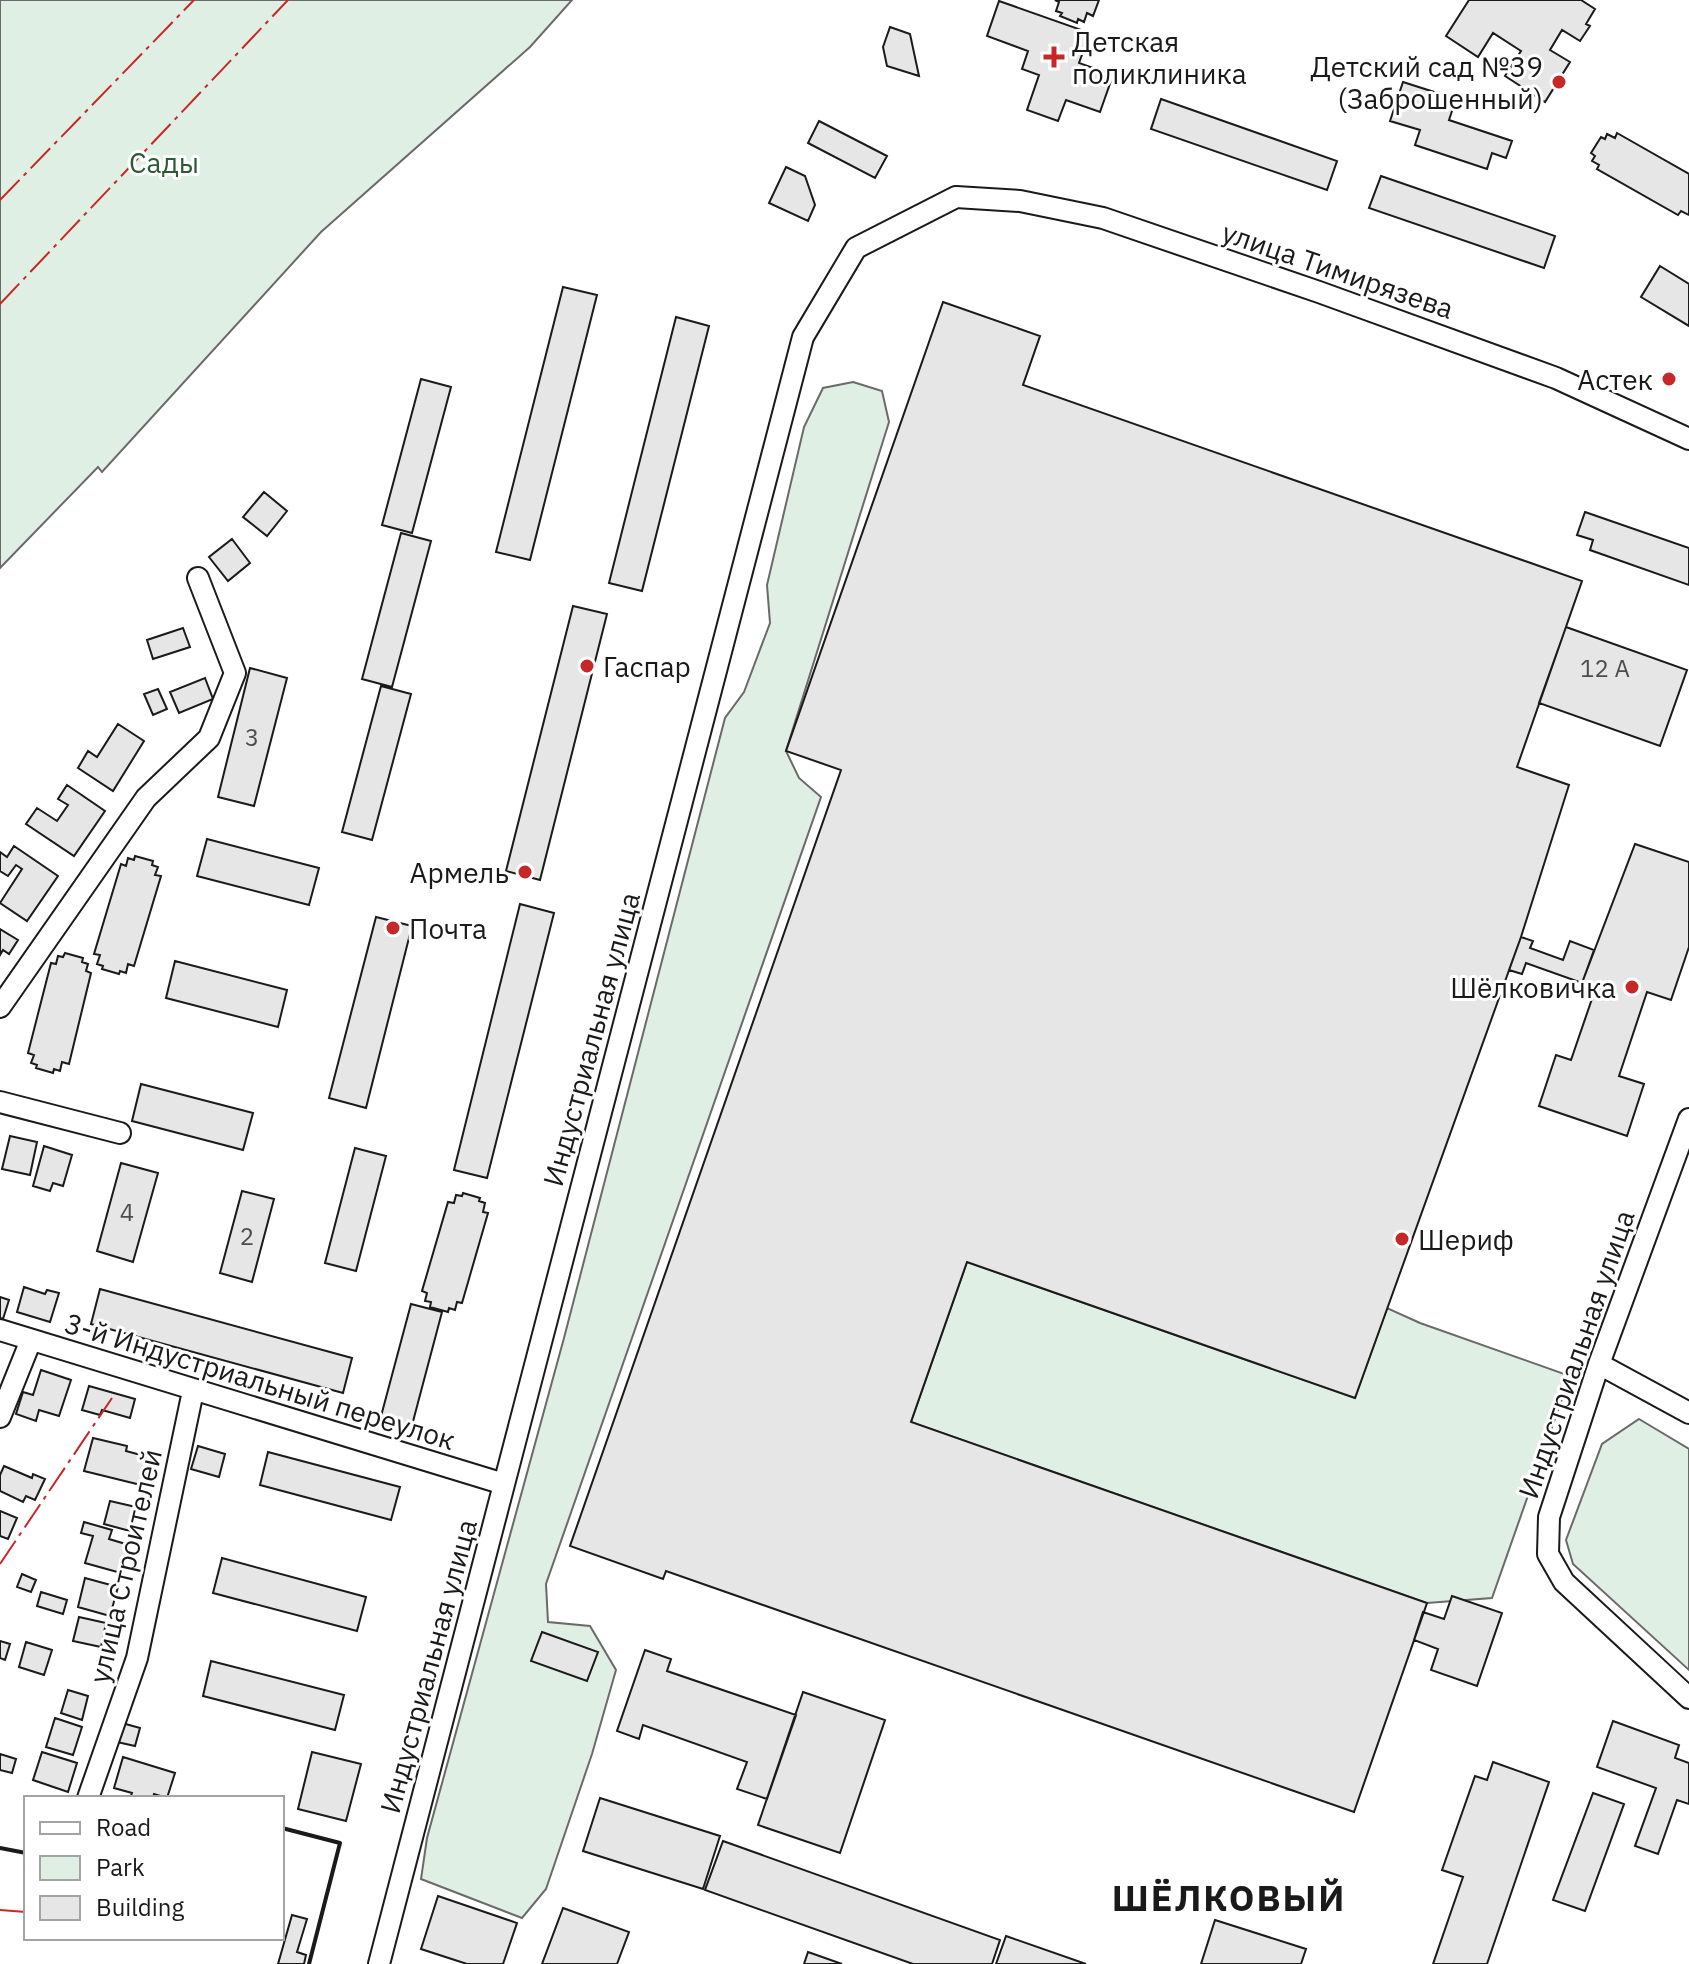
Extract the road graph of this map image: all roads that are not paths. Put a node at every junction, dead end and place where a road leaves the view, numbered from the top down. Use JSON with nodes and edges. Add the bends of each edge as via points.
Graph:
{"nodes":[{"id":1,"x":956,"y":197,"type":"joint"},
{"id":2,"x":1689,"y":439,"type":"edge"},
{"id":3,"x":198,"y":578,"type":"dead end"},
{"id":4,"x":0,"y":1007,"type":"edge"},
{"id":5,"x":0,"y":1102,"type":"edge"},
{"id":6,"x":1689,"y":1119,"type":"edge"},
{"id":7,"x":120,"y":1133,"type":"dead end"},
{"id":8,"x":0,"y":1330,"type":"edge"},
{"id":9,"x":31,"y":1340,"type":"junction"},
{"id":10,"x":1599,"y":1364,"type":"junction"},
{"id":11,"x":193,"y":1391,"type":"junction"},
{"id":12,"x":1689,"y":1413,"type":"edge"},
{"id":13,"x":0,"y":1417,"type":"edge"},
{"id":14,"x":504,"y":1484,"type":"junction"},
{"id":15,"x":1689,"y":1698,"type":"edge"},
{"id":16,"x":89,"y":1796,"type":"edge"},
{"id":17,"x":379,"y":1964,"type":"edge"}],
"edges":[{"from":1,"to":2,"type":"street","name":"улица Тимирязева","via":[[1020,201],[1103,218],[1556,378]]},
{"from":1,"to":14,"type":"street","name":"Индустриальная улица","via":[[856,248],[803,337]]},
{"from":3,"to":4,"type":"street","via":[[235,673],[209,738],[146,798]]},
{"from":5,"to":7,"type":"street"},
{"from":6,"to":10,"type":"street","name":"Индустриальная улица"},
{"from":8,"to":9,"type":"street","name":"3-й Индустриальный переулок"},
{"from":9,"to":11,"type":"street","name":"3-й Индустриальный переулок"},
{"from":9,"to":13,"type":"street"},
{"from":10,"to":12,"type":"street"},
{"from":10,"to":15,"type":"street","name":"Индустриальная улица","via":[[1549,1517],[1548,1554],[1564,1582]]},
{"from":11,"to":14,"type":"street","name":"3-й Индустриальный переулок"},
{"from":11,"to":16,"type":"street","name":"улица Строителей","via":[[137,1658]]},
{"from":14,"to":17,"type":"street","name":"Индустриальная улица"}]}
